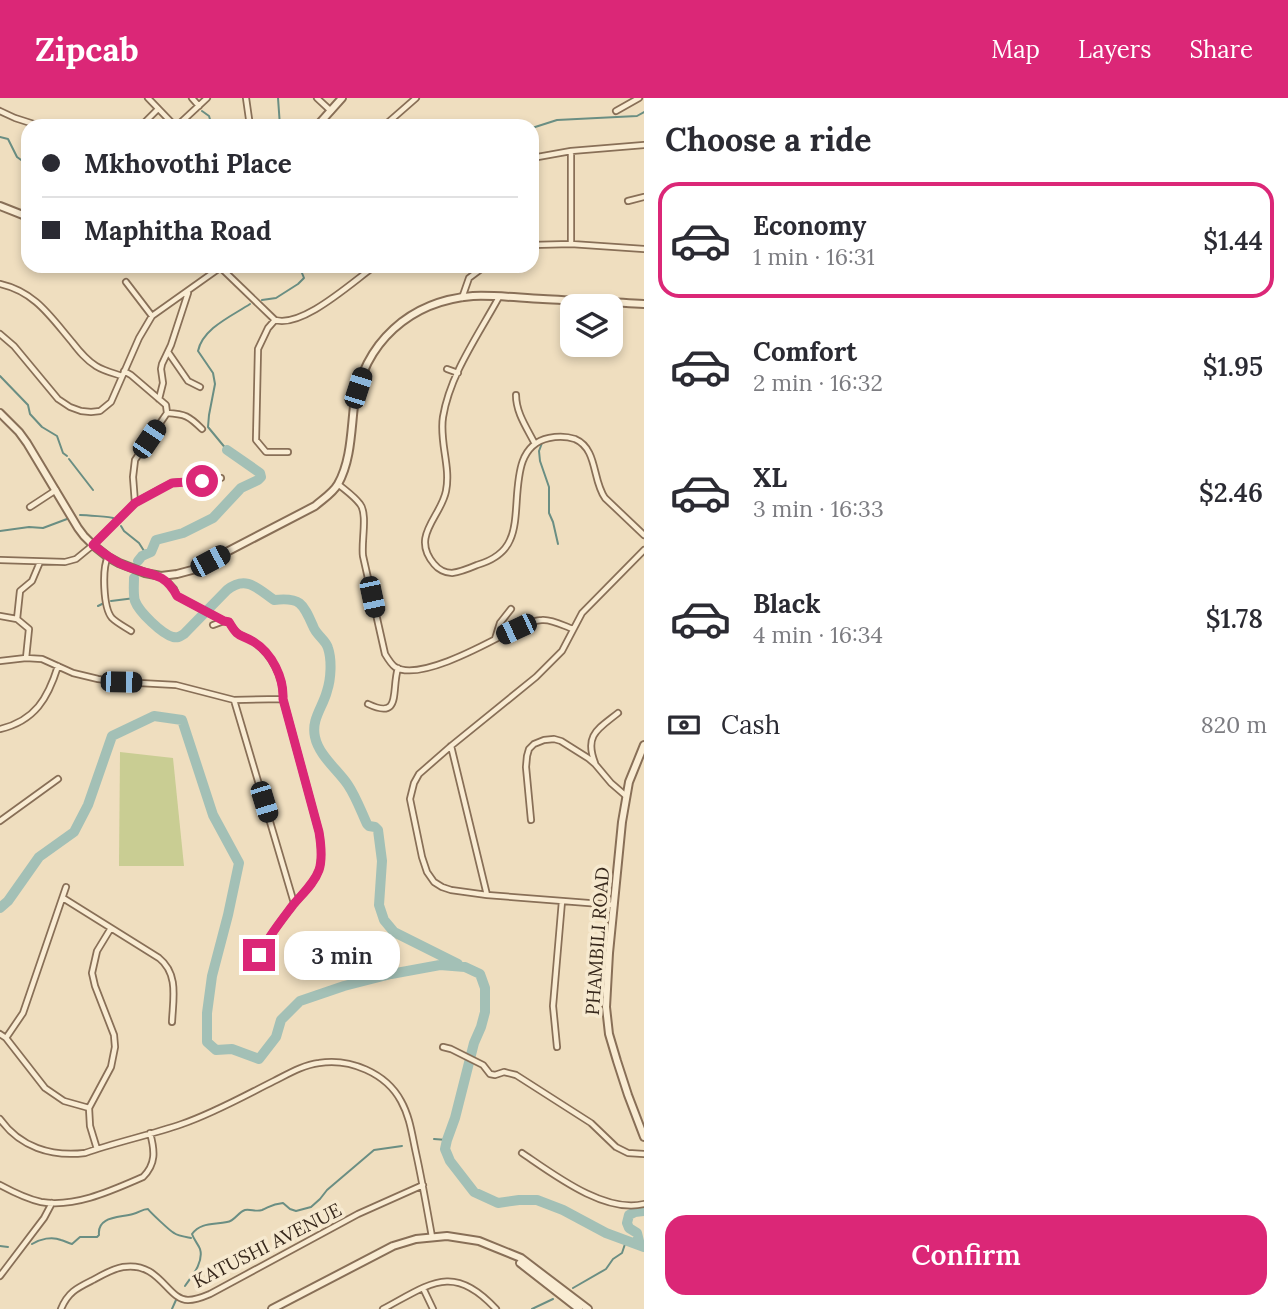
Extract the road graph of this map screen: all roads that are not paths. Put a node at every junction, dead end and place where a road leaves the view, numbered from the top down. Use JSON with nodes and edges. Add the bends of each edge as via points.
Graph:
{"nodes":[{"id":1,"x":148,"y":98,"type":"edge"},
{"id":2,"x":192,"y":98,"type":"edge"},
{"id":3,"x":207,"y":98,"type":"edge"},
{"id":4,"x":246,"y":98,"type":"edge"},
{"id":5,"x":317,"y":98,"type":"edge"},
{"id":6,"x":342,"y":98,"type":"edge"},
{"id":7,"x":416,"y":98,"type":"edge"},
{"id":8,"x":639,"y":98,"type":"edge"},
{"id":9,"x":199,"y":106,"type":"junction"},
{"id":10,"x":158,"y":109,"type":"junction"},
{"id":11,"x":0,"y":111,"type":"edge"},
{"id":12,"x":331,"y":111,"type":"junction"},
{"id":13,"x":617,"y":111,"type":"dead end"},
{"id":14,"x":148,"y":119,"type":"edge"},
{"id":15,"x":169,"y":119,"type":"edge"},
{"id":16,"x":184,"y":119,"type":"edge"},
{"id":17,"x":249,"y":119,"type":"edge"},
{"id":18,"x":324,"y":119,"type":"edge"},
{"id":19,"x":392,"y":119,"type":"edge"},
{"id":20,"x":21,"y":120,"type":"edge"},
{"id":21,"x":644,"y":145,"type":"edge"},
{"id":22,"x":571,"y":151,"type":"junction"},
{"id":23,"x":539,"y":157,"type":"edge"},
{"id":24,"x":644,"y":197,"type":"edge"},
{"id":25,"x":628,"y":201,"type":"dead end"},
{"id":26,"x":0,"y":206,"type":"edge"},
{"id":27,"x":21,"y":214,"type":"edge"},
{"id":28,"x":571,"y":244,"type":"junction"},
{"id":29,"x":539,"y":245,"type":"edge"},
{"id":30,"x":644,"y":249,"type":"edge"},
{"id":31,"x":212,"y":273,"type":"edge"},
{"id":32,"x":226,"y":273,"type":"edge"},
{"id":33,"x":365,"y":273,"type":"edge"},
{"id":34,"x":476,"y":273,"type":"edge"},
{"id":35,"x":126,"y":282,"type":"dead end"},
{"id":36,"x":0,"y":284,"type":"edge"},
{"id":37,"x":188,"y":292,"type":"junction"},
{"id":38,"x":499,"y":297,"type":"junction"},
{"id":39,"x":462,"y":298,"type":"junction"},
{"id":40,"x":644,"y":304,"type":"edge"},
{"id":41,"x":152,"y":316,"type":"junction"},
{"id":42,"x":275,"y":320,"type":"junction"},
{"id":43,"x":0,"y":334,"type":"edge"},
{"id":44,"x":168,"y":352,"type":"junction"},
{"id":45,"x":447,"y":369,"type":"dead end"},
{"id":46,"x":123,"y":373,"type":"junction"},
{"id":47,"x":458,"y":373,"type":"junction"},
{"id":48,"x":200,"y":387,"type":"dead end"},
{"id":49,"x":516,"y":395,"type":"dead end"},
{"id":50,"x":159,"y":399,"type":"junction"},
{"id":51,"x":0,"y":413,"type":"edge"},
{"id":52,"x":167,"y":413,"type":"junction"},
{"id":53,"x":202,"y":429,"type":"dead end"},
{"id":54,"x":535,"y":444,"type":"junction"},
{"id":55,"x":288,"y":452,"type":"dead end"},
{"id":56,"x":221,"y":478,"type":"dead end"},
{"id":57,"x":338,"y":484,"type":"junction"},
{"id":58,"x":56,"y":491,"type":"junction"},
{"id":59,"x":135,"y":503,"type":"junction"},
{"id":60,"x":30,"y":507,"type":"dead end"},
{"id":61,"x":644,"y":535,"type":"edge"},
{"id":62,"x":93,"y":545,"type":"junction"},
{"id":63,"x":644,"y":550,"type":"edge"},
{"id":64,"x":108,"y":557,"type":"junction"},
{"id":65,"x":0,"y":560,"type":"edge"},
{"id":66,"x":40,"y":562,"type":"junction"},
{"id":67,"x":161,"y":576,"type":"junction"},
{"id":68,"x":512,"y":609,"type":"dead end"},
{"id":69,"x":0,"y":616,"type":"edge"},
{"id":70,"x":17,"y":619,"type":"junction"},
{"id":71,"x":224,"y":621,"type":"junction"},
{"id":72,"x":213,"y":625,"type":"dead end"},
{"id":73,"x":573,"y":629,"type":"junction"},
{"id":74,"x":131,"y":631,"type":"dead end"},
{"id":75,"x":494,"y":639,"type":"junction"},
{"id":76,"x":26,"y":658,"type":"junction"},
{"id":77,"x":0,"y":661,"type":"edge"},
{"id":78,"x":58,"y":666,"type":"junction"},
{"id":79,"x":398,"y":668,"type":"junction"},
{"id":80,"x":283,"y":699,"type":"junction"},
{"id":81,"x":234,"y":700,"type":"junction"},
{"id":82,"x":368,"y":704,"type":"dead end"},
{"id":83,"x":618,"y":713,"type":"dead end"},
{"id":84,"x":0,"y":729,"type":"edge"},
{"id":85,"x":644,"y":745,"type":"edge"},
{"id":86,"x":451,"y":746,"type":"junction"},
{"id":87,"x":595,"y":764,"type":"junction"},
{"id":88,"x":58,"y":779,"type":"dead end"},
{"id":89,"x":626,"y":796,"type":"junction"},
{"id":90,"x":531,"y":820,"type":"dead end"},
{"id":91,"x":0,"y":821,"type":"edge"},
{"id":92,"x":66,"y":887,"type":"dead end"},
{"id":93,"x":487,"y":895,"type":"junction"},
{"id":94,"x":63,"y":898,"type":"junction"},
{"id":95,"x":562,"y":901,"type":"junction"},
{"id":96,"x":294,"y":903,"type":"junction"},
{"id":97,"x":614,"y":905,"type":"junction"},
{"id":98,"x":111,"y":928,"type":"junction"},
{"id":99,"x":259,"y":955,"type":"dead end"},
{"id":100,"x":172,"y":1021,"type":"dead end"},
{"id":101,"x":0,"y":1034,"type":"edge"},
{"id":102,"x":6,"y":1038,"type":"junction"},
{"id":103,"x":557,"y":1047,"type":"dead end"},
{"id":104,"x":443,"y":1048,"type":"dead end"},
{"id":105,"x":89,"y":1108,"type":"junction"},
{"id":106,"x":0,"y":1119,"type":"edge"},
{"id":107,"x":150,"y":1133,"type":"junction"},
{"id":108,"x":644,"y":1137,"type":"edge"},
{"id":109,"x":97,"y":1149,"type":"junction"},
{"id":110,"x":522,"y":1153,"type":"dead end"},
{"id":111,"x":644,"y":1154,"type":"edge"},
{"id":112,"x":423,"y":1185,"type":"junction"},
{"id":113,"x":0,"y":1186,"type":"edge"},
{"id":114,"x":52,"y":1203,"type":"junction"},
{"id":115,"x":644,"y":1204,"type":"edge"},
{"id":116,"x":432,"y":1237,"type":"junction"},
{"id":117,"x":508,"y":1252,"type":"junction"},
{"id":118,"x":0,"y":1276,"type":"edge"},
{"id":119,"x":423,"y":1288,"type":"junction"},
{"id":120,"x":61,"y":1309,"type":"edge"},
{"id":121,"x":272,"y":1309,"type":"edge"},
{"id":122,"x":383,"y":1309,"type":"edge"},
{"id":123,"x":433,"y":1309,"type":"edge"},
{"id":124,"x":496,"y":1309,"type":"edge"},
{"id":125,"x":579,"y":1309,"type":"edge"},
{"id":126,"x":589,"y":1309,"type":"edge"}],
"edges":[{"from":1,"to":10,"type":"street"},
{"from":2,"to":9,"type":"street"},
{"from":3,"to":9,"type":"street"},
{"from":4,"to":17,"type":"street"},
{"from":5,"to":12,"type":"street"},
{"from":6,"to":12,"type":"street"},
{"from":7,"to":19,"type":"street"},
{"from":8,"to":13,"type":"street"},
{"from":9,"to":16,"type":"street"},
{"from":10,"to":14,"type":"street"},
{"from":10,"to":15,"type":"street"},
{"from":11,"to":20,"type":"street"},
{"from":12,"to":18,"type":"street"},
{"from":21,"to":22,"type":"street"},
{"from":22,"to":23,"type":"street"},
{"from":22,"to":28,"type":"street"},
{"from":24,"to":25,"type":"street"},
{"from":26,"to":27,"type":"street"},
{"from":28,"to":29,"type":"street"},
{"from":28,"to":30,"type":"street"},
{"from":31,"to":37,"type":"street"},
{"from":32,"to":42,"type":"street"},
{"from":33,"to":42,"type":"street","via":[[302,318]]},
{"from":34,"to":39,"type":"street"},
{"from":35,"to":41,"type":"street"},
{"from":36,"to":46,"type":"street","via":[[27,294],[87,359],[102,369]]},
{"from":37,"to":41,"type":"street"},
{"from":37,"to":44,"type":"street"},
{"from":38,"to":39,"type":"street"},
{"from":38,"to":40,"type":"street"},
{"from":38,"to":47,"type":"street"},
{"from":39,"to":57,"type":"street","via":[[412,314],[373,353],[358,388]]},
{"from":41,"to":46,"type":"street"},
{"from":42,"to":55,"type":"street","via":[[258,349],[256,440],[266,452]]},
{"from":43,"to":46,"type":"street","via":[[58,399],[81,411],[106,407]]},
{"from":44,"to":48,"type":"street","via":[[188,381]]},
{"from":44,"to":50,"type":"street","via":[[161,369]]},
{"from":45,"to":47,"type":"street"},
{"from":46,"to":50,"type":"street"},
{"from":47,"to":54,"type":"street","via":[[443,416],[446,494],[425,542],[438,568],[454,573],[484,563],[506,547],[513,530],[523,461]]},
{"from":49,"to":54,"type":"street","via":[[520,416]]},
{"from":50,"to":52,"type":"street"},
{"from":51,"to":58,"type":"street","via":[[27,443]]},
{"from":52,"to":53,"type":"street","via":[[190,417]]},
{"from":52,"to":59,"type":"street","via":[[135,460]]},
{"from":54,"to":61,"type":"street","via":[[562,436],[585,445],[600,491]]},
{"from":56,"to":59,"type":"street","via":[[172,483]]},
{"from":57,"to":67,"type":"street","via":[[315,506],[210,561]]},
{"from":57,"to":79,"type":"street","via":[[363,508],[362,546],[377,620],[385,654]]},
{"from":58,"to":60,"type":"street"},
{"from":58,"to":62,"type":"street"},
{"from":59,"to":62,"type":"street"},
{"from":62,"to":64,"type":"street"},
{"from":62,"to":66,"type":"street","via":[[76,559]]},
{"from":63,"to":73,"type":"street","via":[[590,603]]},
{"from":64,"to":67,"type":"street"},
{"from":64,"to":74,"type":"street","via":[[104,570],[108,611]]},
{"from":65,"to":66,"type":"street"},
{"from":66,"to":70,"type":"street","via":[[32,581],[20,591]]},
{"from":67,"to":71,"type":"street","via":[[177,596]]},
{"from":68,"to":75,"type":"street"},
{"from":69,"to":70,"type":"street"},
{"from":70,"to":76,"type":"street","via":[[30,629]]},
{"from":71,"to":72,"type":"street"},
{"from":71,"to":80,"type":"street","via":[[269,657],[284,688]]},
{"from":73,"to":75,"type":"street","via":[[540,620]]},
{"from":73,"to":86,"type":"street","via":[[562,652],[536,677]]},
{"from":75,"to":79,"type":"street","via":[[445,663],[416,671]]},
{"from":76,"to":77,"type":"street"},
{"from":76,"to":78,"type":"street"},
{"from":78,"to":81,"type":"street","via":[[98,679],[176,685]]},
{"from":78,"to":84,"type":"street","via":[[41,705],[21,721]]},
{"from":79,"to":82,"type":"street","via":[[390,707],[380,710]]},
{"from":80,"to":81,"type":"street"},
{"from":80,"to":96,"type":"street","via":[[322,849],[319,869]]},
{"from":81,"to":96,"type":"street"},
{"from":83,"to":87,"type":"street","via":[[592,737]]},
{"from":85,"to":89,"type":"street","name":"PHAMBILI ROAD"},
{"from":86,"to":93,"type":"street"},
{"from":86,"to":93,"type":"street","via":[[419,775],[412,788],[422,857],[427,872],[442,887]]},
{"from":87,"to":89,"type":"street"},
{"from":87,"to":90,"type":"street","via":[[561,741],[534,744],[526,767]]},
{"from":88,"to":91,"type":"street"},
{"from":89,"to":97,"type":"street","name":"PHAMBILI ROAD"},
{"from":92,"to":94,"type":"street"},
{"from":93,"to":95,"type":"street"},
{"from":94,"to":98,"type":"street"},
{"from":94,"to":102,"type":"street","via":[[23,1013]]},
{"from":95,"to":97,"type":"street"},
{"from":95,"to":103,"type":"street","via":[[553,1006]]},
{"from":96,"to":99,"type":"street"},
{"from":97,"to":108,"type":"street","name":"PHAMBILI ROAD","via":[[606,1021]]},
{"from":98,"to":100,"type":"street","via":[[166,964],[173,980]]},
{"from":98,"to":105,"type":"street","via":[[97,951],[92,973],[115,1047],[111,1067]]},
{"from":101,"to":102,"type":"street"},
{"from":102,"to":105,"type":"street","via":[[46,1088],[64,1101]]},
{"from":104,"to":111,"type":"street","via":[[481,1064],[490,1074],[516,1074],[591,1123],[617,1147]]},
{"from":105,"to":109,"type":"street"},
{"from":106,"to":109,"type":"street","via":[[17,1138],[50,1153],[70,1155]]},
{"from":107,"to":109,"type":"street"},
{"from":107,"to":112,"type":"street","via":[[207,1114],[297,1069],[317,1063],[350,1065],[376,1075],[401,1100]]},
{"from":107,"to":114,"type":"street","via":[[154,1157],[143,1177],[95,1196]]},
{"from":110,"to":115,"type":"street","via":[[584,1193],[624,1206]]},
{"from":112,"to":116,"type":"street"},
{"from":112,"to":120,"type":"street","name":"KATUSHI AVENUE","via":[[197,1299],[180,1298],[155,1274],[127,1266],[82,1285]]},
{"from":113,"to":114,"type":"street"},
{"from":114,"to":118,"type":"street"},
{"from":116,"to":117,"type":"street","via":[[466,1238]]},
{"from":116,"to":121,"type":"street","via":[[381,1251]]},
{"from":117,"to":125,"type":"street"},
{"from":117,"to":126,"type":"street"},
{"from":119,"to":122,"type":"street"},
{"from":119,"to":123,"type":"street"},
{"from":119,"to":124,"type":"street","via":[[444,1280],[464,1283]]}]}
